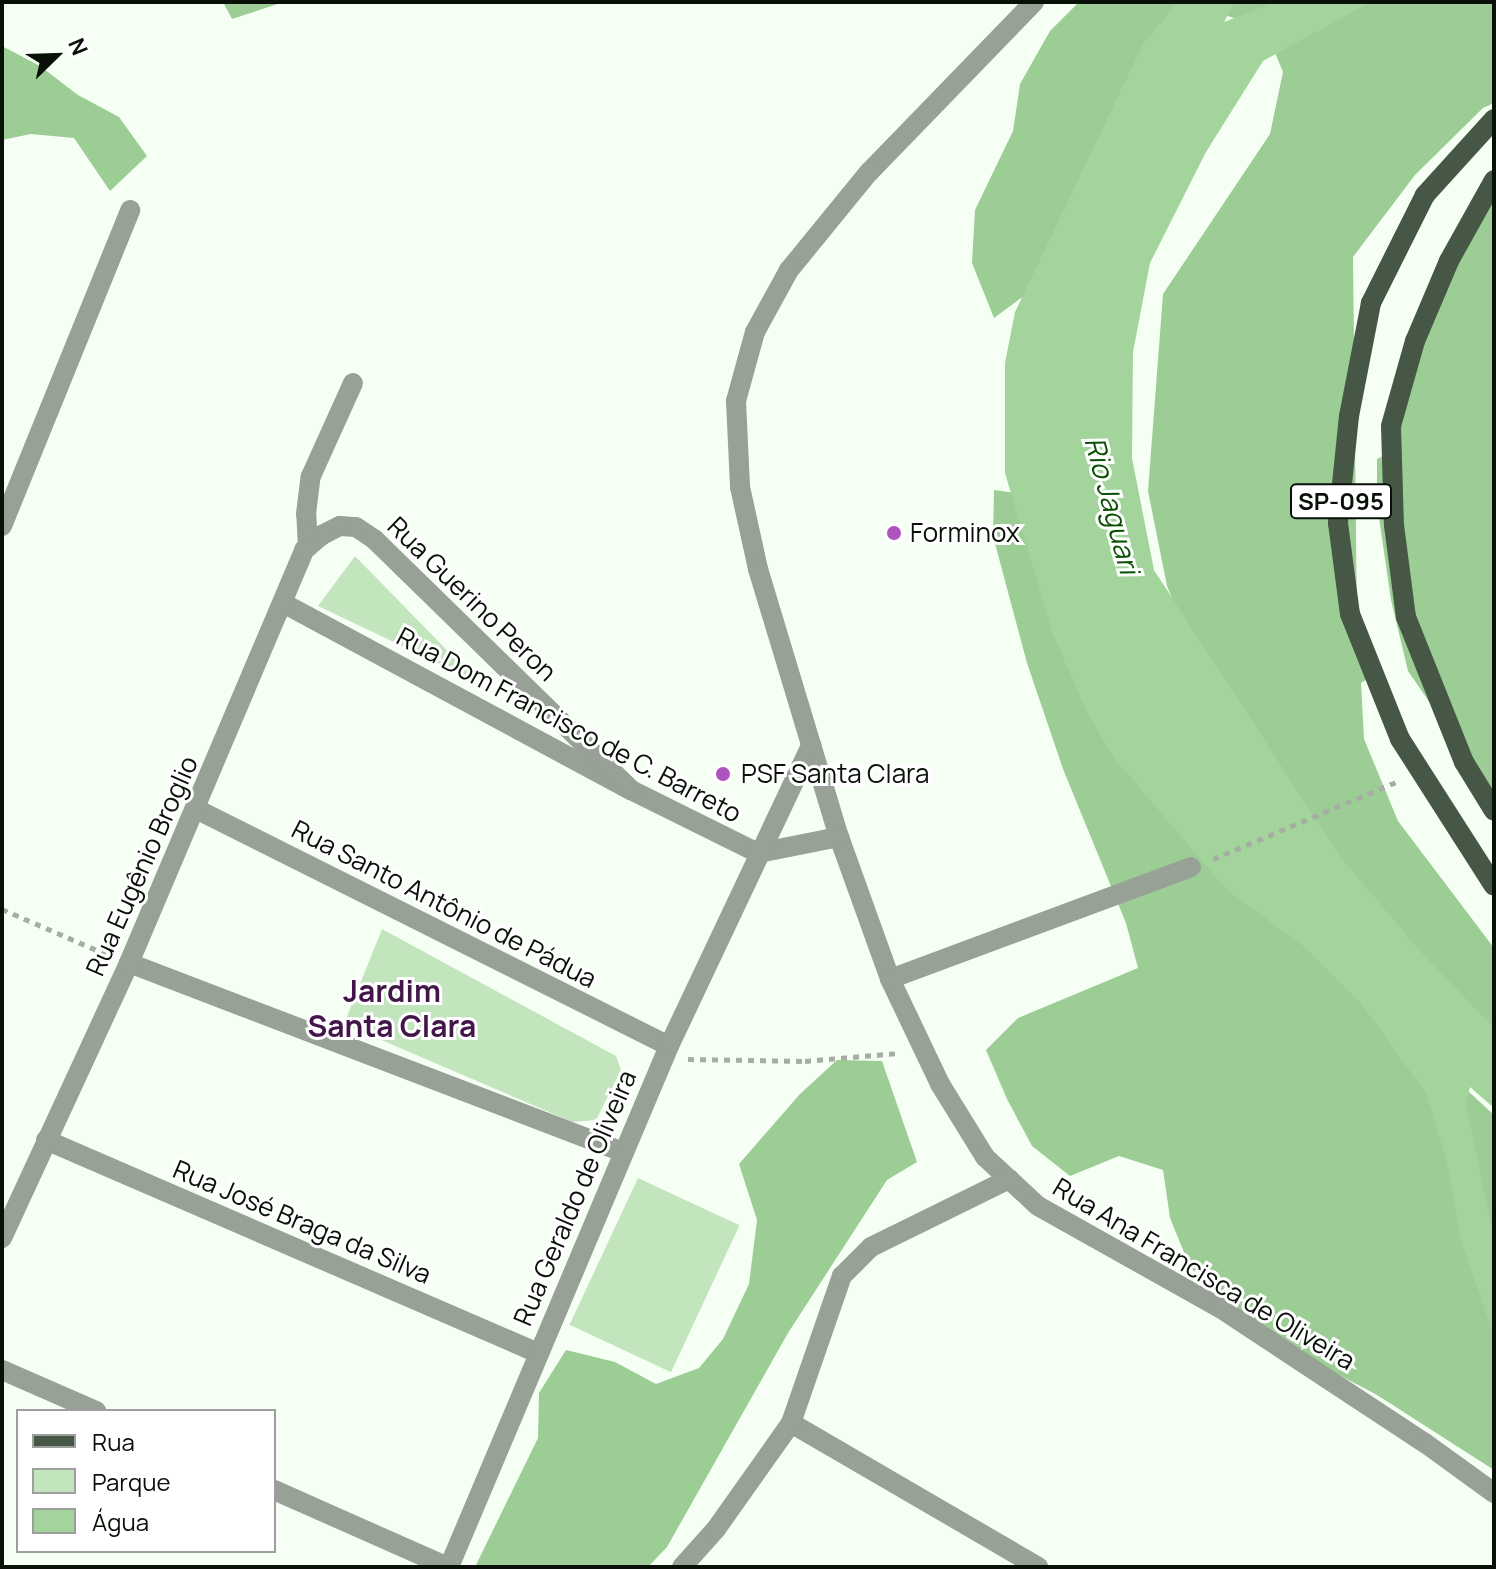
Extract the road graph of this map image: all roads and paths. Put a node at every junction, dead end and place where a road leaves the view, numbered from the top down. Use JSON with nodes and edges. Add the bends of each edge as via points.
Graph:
{"nodes":[{"id":1,"x":1034,"y":2,"type":"edge"},
{"id":2,"x":1494,"y":119,"type":"edge"},
{"id":3,"x":1494,"y":180,"type":"edge"},
{"id":4,"x":130,"y":210,"type":"dead end"},
{"id":5,"x":353,"y":383,"type":"dead end"},
{"id":6,"x":2,"y":526,"type":"edge"},
{"id":7,"x":308,"y":547,"type":"junction"},
{"id":8,"x":283,"y":603,"type":"junction"},
{"id":9,"x":811,"y":745,"type":"junction"},
{"id":10,"x":631,"y":790,"type":"junction"},
{"id":11,"x":1377,"y":790,"type":"dead end"},
{"id":12,"x":196,"y":809,"type":"junction"},
{"id":13,"x":1494,"y":811,"type":"edge"},
{"id":14,"x":839,"y":837,"type":"junction"},
{"id":15,"x":758,"y":853,"type":"junction"},
{"id":16,"x":1225,"y":854,"type":"dead end"},
{"id":17,"x":1191,"y":867,"type":"dead end"},
{"id":18,"x":1494,"y":886,"type":"edge"},
{"id":19,"x":2,"y":909,"type":"edge"},
{"id":20,"x":129,"y":963,"type":"junction"},
{"id":21,"x":890,"y":979,"type":"junction"},
{"id":22,"x":923,"y":1049,"type":"junction"},
{"id":23,"x":666,"y":1052,"type":"junction"},
{"id":24,"x":46,"y":1140,"type":"junction"},
{"id":25,"x":623,"y":1152,"type":"junction"},
{"id":26,"x":1009,"y":1179,"type":"junction"},
{"id":27,"x":2,"y":1238,"type":"edge"},
{"id":28,"x":538,"y":1353,"type":"junction"},
{"id":29,"x":2,"y":1370,"type":"edge"},
{"id":30,"x":91,"y":1409,"type":"edge"},
{"id":31,"x":791,"y":1423,"type":"junction"},
{"id":32,"x":276,"y":1491,"type":"edge"},
{"id":33,"x":1494,"y":1493,"type":"edge"},
{"id":34,"x":448,"y":1567,"type":"edge"},
{"id":35,"x":682,"y":1567,"type":"edge"},
{"id":36,"x":1038,"y":1567,"type":"edge"}],
"edges":[{"from":1,"to":9,"type":"street","name":"Rua Ana Francisca de Oliveira","via":[[869,172],[789,270],[755,332],[736,401],[740,487],[758,569]]},
{"from":2,"to":18,"type":"main road","number":"SP-095","via":[[1425,195],[1371,303],[1349,416],[1338,523],[1350,614],[1400,739]]},
{"from":3,"to":13,"type":"main road","number":"SP-095","via":[[1449,261],[1415,341],[1391,426],[1394,525],[1406,617],[1464,762]]},
{"from":4,"to":6,"type":"street"},
{"from":5,"to":7,"type":"street","via":[[311,476]]},
{"from":7,"to":8,"type":"street","name":"Rua Eugênio Broglio"},
{"from":7,"to":10,"type":"street","name":"Rua Guerino Peron","via":[[340,526],[356,527],[374,539]]},
{"from":8,"to":10,"type":"street","name":"Rua Dom Francisco de C. Barreto"},
{"from":8,"to":12,"type":"street","name":"Rua Eugênio Broglio"},
{"from":9,"to":14,"type":"street","name":"Rua Ana Francisca de Oliveira"},
{"from":9,"to":15,"type":"street","name":"Rua Geraldo de Oliveira"},
{"from":10,"to":15,"type":"street","name":"Rua Dom Francisco de C. Barreto"},
{"from":11,"to":16,"type":"path"},
{"from":12,"to":20,"type":"street","name":"Rua Eugênio Broglio"},
{"from":12,"to":23,"type":"street","name":"Rua Santo Antônio de Pádua"},
{"from":14,"to":15,"type":"street","name":"Rua Dom Francisco de C. Barreto"},
{"from":14,"to":21,"type":"street","name":"Rua Ana Francisca de Oliveira"},
{"from":15,"to":23,"type":"street","name":"Rua Geraldo de Oliveira"},
{"from":17,"to":21,"type":"street"},
{"from":19,"to":20,"type":"path"},
{"from":20,"to":24,"type":"street","name":"Rua Eugênio Broglio"},
{"from":20,"to":25,"type":"street"},
{"from":21,"to":22,"type":"street","name":"Rua Ana Francisca de Oliveira"},
{"from":22,"to":23,"type":"path","via":[[805,1061]]},
{"from":22,"to":26,"type":"street","name":"Rua Ana Francisca de Oliveira","via":[[985,1157]]},
{"from":23,"to":25,"type":"street","name":"Rua Geraldo de Oliveira"},
{"from":24,"to":27,"type":"street","name":"Rua Eugênio Broglio"},
{"from":24,"to":28,"type":"street","name":"Rua José Braga da Silva"},
{"from":25,"to":28,"type":"street","name":"Rua Geraldo de Oliveira"},
{"from":26,"to":31,"type":"street","via":[[871,1247],[842,1276]]},
{"from":26,"to":33,"type":"street","name":"Rua Ana Francisca de Oliveira","via":[[1038,1206],[1220,1308]]},
{"from":28,"to":34,"type":"street","name":"Rua Geraldo de Oliveira"},
{"from":29,"to":30,"type":"street"},
{"from":31,"to":35,"type":"street","via":[[716,1529]]},
{"from":31,"to":36,"type":"street"},
{"from":32,"to":34,"type":"street"}]}
